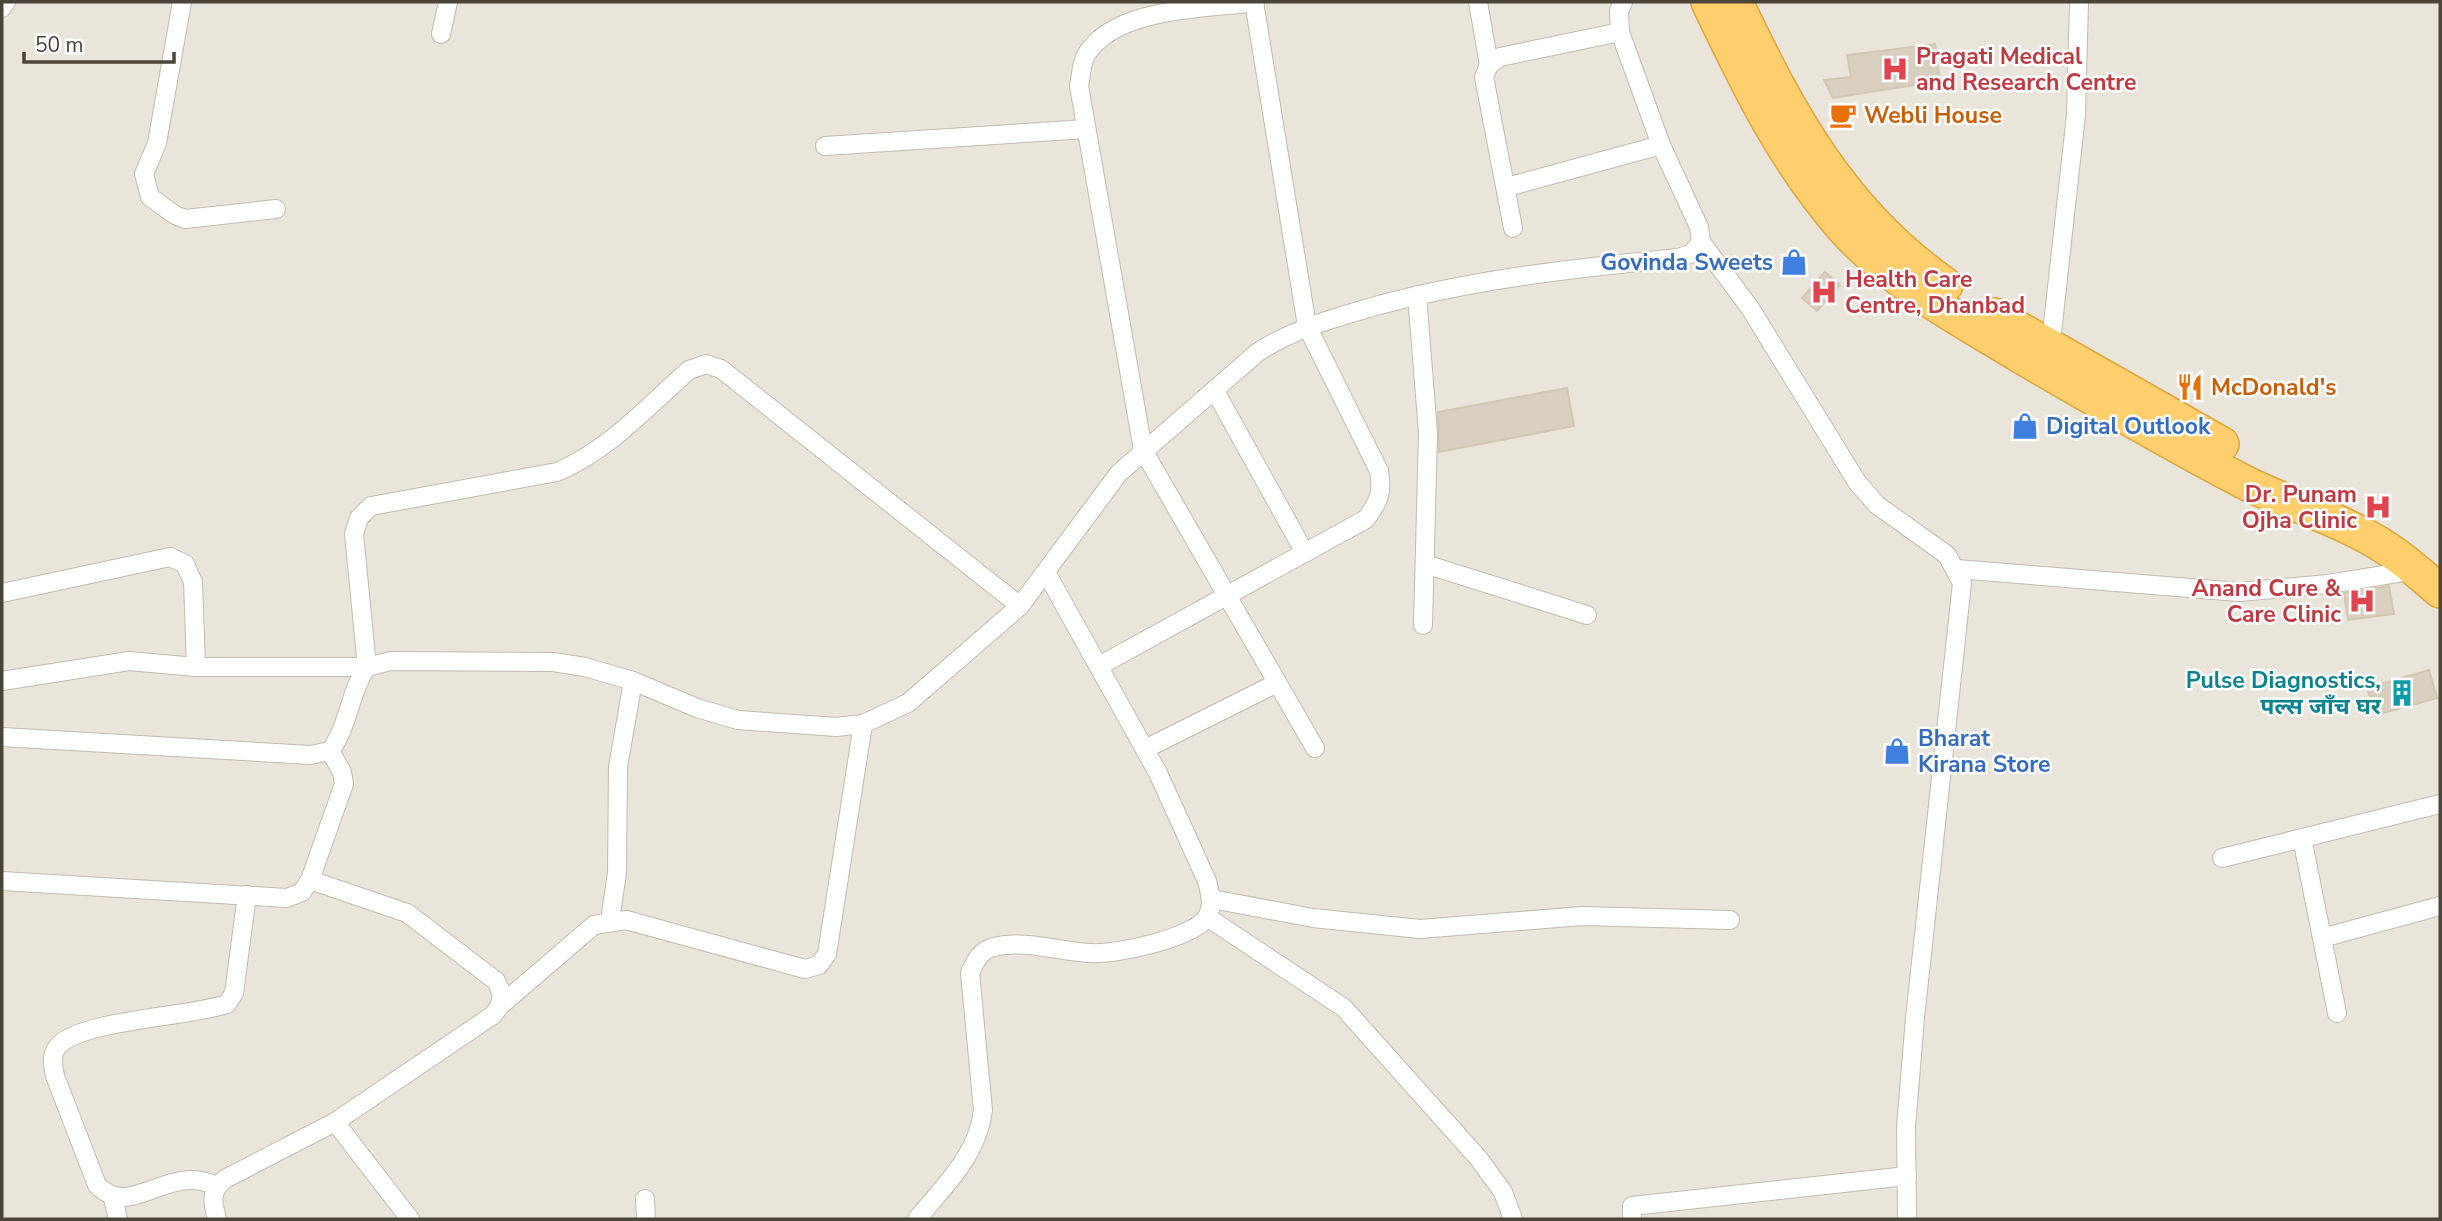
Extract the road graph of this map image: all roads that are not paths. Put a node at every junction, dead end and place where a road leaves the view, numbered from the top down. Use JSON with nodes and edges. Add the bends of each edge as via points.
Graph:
{"nodes":[{"id":1,"x":6,"y":2,"type":"edge"},
{"id":2,"x":182,"y":2,"type":"edge"},
{"id":3,"x":448,"y":2,"type":"edge"},
{"id":4,"x":1255,"y":2,"type":"edge"},
{"id":5,"x":1478,"y":2,"type":"edge"},
{"id":6,"x":1623,"y":2,"type":"edge"},
{"id":7,"x":1708,"y":2,"type":"edge"},
{"id":8,"x":1736,"y":2,"type":"edge"},
{"id":9,"x":2079,"y":2,"type":"edge"},
{"id":10,"x":2,"y":8,"type":"edge"},
{"id":11,"x":1142,"y":10,"type":"edge"},
{"id":12,"x":1620,"y":32,"type":"junction"},
{"id":13,"x":441,"y":34,"type":"dead end"},
{"id":14,"x":1489,"y":65,"type":"junction"},
{"id":15,"x":1086,"y":130,"type":"junction"},
{"id":16,"x":1661,"y":145,"type":"junction"},
{"id":17,"x":825,"y":146,"type":"dead end"},
{"id":18,"x":1507,"y":187,"type":"junction"},
{"id":19,"x":276,"y":209,"type":"dead end"},
{"id":20,"x":1513,"y":228,"type":"dead end"},
{"id":21,"x":1701,"y":242,"type":"junction"},
{"id":22,"x":1417,"y":295,"type":"junction"},
{"id":23,"x":1307,"y":326,"type":"junction"},
{"id":24,"x":2049,"y":359,"type":"junction"},
{"id":25,"x":1215,"y":391,"type":"junction"},
{"id":26,"x":1143,"y":450,"type":"junction"},
{"id":27,"x":1305,"y":553,"type":"junction"},
{"id":28,"x":1425,"y":564,"type":"junction"},
{"id":29,"x":1957,"y":569,"type":"junction"},
{"id":30,"x":1047,"y":573,"type":"junction"},
{"id":31,"x":2431,"y":581,"type":"edge"},
{"id":32,"x":2,"y":593,"type":"edge"},
{"id":33,"x":1227,"y":596,"type":"junction"},
{"id":34,"x":1020,"y":606,"type":"junction"},
{"id":35,"x":1587,"y":615,"type":"dead end"},
{"id":36,"x":1423,"y":625,"type":"dead end"},
{"id":37,"x":1099,"y":666,"type":"junction"},
{"id":38,"x":196,"y":667,"type":"junction"},
{"id":39,"x":368,"y":667,"type":"junction"},
{"id":40,"x":2,"y":681,"type":"edge"},
{"id":41,"x":633,"y":681,"type":"junction"},
{"id":42,"x":1277,"y":683,"type":"junction"},
{"id":43,"x":863,"y":724,"type":"junction"},
{"id":44,"x":2,"y":737,"type":"edge"},
{"id":45,"x":1146,"y":748,"type":"junction"},
{"id":46,"x":1315,"y":748,"type":"dead end"},
{"id":47,"x":330,"y":751,"type":"junction"},
{"id":48,"x":2440,"y":804,"type":"edge"},
{"id":49,"x":2302,"y":838,"type":"junction"},
{"id":50,"x":2222,"y":858,"type":"dead end"},
{"id":51,"x":310,"y":880,"type":"junction"},
{"id":52,"x":2,"y":881,"type":"edge"},
{"id":53,"x":247,"y":895,"type":"junction"},
{"id":54,"x":2440,"y":906,"type":"edge"},
{"id":55,"x":1210,"y":908,"type":"junction"},
{"id":56,"x":610,"y":920,"type":"junction"},
{"id":57,"x":1730,"y":920,"type":"dead end"},
{"id":58,"x":2322,"y":938,"type":"junction"},
{"id":59,"x":501,"y":1005,"type":"junction"},
{"id":60,"x":2337,"y":1013,"type":"dead end"},
{"id":61,"x":335,"y":1122,"type":"junction"},
{"id":62,"x":1907,"y":1176,"type":"junction"},
{"id":63,"x":216,"y":1186,"type":"junction"},
{"id":64,"x":645,"y":1199,"type":"dead end"},
{"id":65,"x":116,"y":1211,"type":"edge"},
{"id":66,"x":217,"y":1219,"type":"edge"},
{"id":67,"x":410,"y":1219,"type":"edge"},
{"id":68,"x":646,"y":1219,"type":"edge"},
{"id":69,"x":917,"y":1219,"type":"edge"},
{"id":70,"x":1513,"y":1219,"type":"edge"},
{"id":71,"x":1632,"y":1219,"type":"edge"},
{"id":72,"x":1907,"y":1219,"type":"edge"}],
"edges":[{"from":1,"to":10,"type":"street"},
{"from":2,"to":19,"type":"street","via":[[158,143],[144,174],[150,197],[185,219]]},
{"from":3,"to":13,"type":"street"},
{"from":4,"to":11,"type":"street"},
{"from":4,"to":23,"type":"street"},
{"from":5,"to":14,"type":"street"},
{"from":6,"to":12,"type":"street"},
{"from":7,"to":24,"type":"highway","via":[[1784,149],[1844,229],[1883,268],[1927,299]]},
{"from":8,"to":24,"type":"highway","via":[[1802,131],[1865,216],[1915,263]]},
{"from":9,"to":24,"type":"street","via":[[2076,115]]},
{"from":11,"to":15,"type":"street","via":[[1102,36],[1085,57],[1079,86]]},
{"from":12,"to":14,"type":"street","via":[[1500,57]]},
{"from":12,"to":16,"type":"street"},
{"from":14,"to":18,"type":"street","via":[[1484,77]]},
{"from":15,"to":17,"type":"street"},
{"from":15,"to":26,"type":"street"},
{"from":16,"to":18,"type":"street"},
{"from":16,"to":21,"type":"street"},
{"from":18,"to":20,"type":"street"},
{"from":21,"to":22,"type":"street","via":[[1692,253],[1679,258],[1526,273]]},
{"from":21,"to":29,"type":"street","via":[[1750,308],[1857,482],[1877,505],[1948,555]]},
{"from":22,"to":23,"type":"street"},
{"from":22,"to":28,"type":"street","via":[[1428,433]]},
{"from":23,"to":25,"type":"street","via":[[1258,352]]},
{"from":23,"to":27,"type":"street","via":[[1378,471],[1382,488],[1378,504],[1366,519]]},
{"from":24,"to":31,"type":"highway","via":[[2326,502],[2355,530]]},
{"from":25,"to":26,"type":"street"},
{"from":25,"to":27,"type":"street"},
{"from":26,"to":30,"type":"street","via":[[1097,500]]},
{"from":26,"to":33,"type":"street"},
{"from":27,"to":33,"type":"street"},
{"from":28,"to":35,"type":"street"},
{"from":28,"to":36,"type":"street"},
{"from":29,"to":31,"type":"street","via":[[2239,592]]},
{"from":29,"to":62,"type":"street","via":[[1962,597],[1915,1018]]},
{"from":30,"to":34,"type":"street"},
{"from":30,"to":37,"type":"street"},
{"from":32,"to":38,"type":"street","via":[[170,557],[185,564],[193,582]]},
{"from":33,"to":37,"type":"street"},
{"from":33,"to":42,"type":"street"},
{"from":34,"to":39,"type":"street","via":[[721,369],[706,364],[689,370],[577,464],[557,472],[371,506],[359,518],[355,534]]},
{"from":34,"to":43,"type":"street","via":[[908,703]]},
{"from":37,"to":45,"type":"street"},
{"from":38,"to":39,"type":"street"},
{"from":38,"to":40,"type":"street","via":[[129,661]]},
{"from":39,"to":41,"type":"street","via":[[391,661],[553,662]]},
{"from":39,"to":47,"type":"street","via":[[356,683],[341,737]]},
{"from":41,"to":43,"type":"street","via":[[738,720],[836,727]]},
{"from":41,"to":56,"type":"street","via":[[618,767],[617,873]]},
{"from":42,"to":45,"type":"street"},
{"from":42,"to":46,"type":"street"},
{"from":43,"to":56,"type":"street","via":[[827,954],[819,965],[805,970],[626,920]]},
{"from":44,"to":47,"type":"street","via":[[310,755]]},
{"from":45,"to":55,"type":"street","via":[[1208,881]]},
{"from":47,"to":51,"type":"street","via":[[344,784]]},
{"from":48,"to":49,"type":"street"},
{"from":49,"to":50,"type":"street"},
{"from":49,"to":58,"type":"street"},
{"from":51,"to":53,"type":"street","via":[[302,892],[287,898]]},
{"from":51,"to":59,"type":"street","via":[[419,921],[496,981],[502,992]]},
{"from":52,"to":53,"type":"street"},
{"from":53,"to":65,"type":"street","via":[[234,993],[227,1004],[122,1023],[69,1038],[56,1047],[52,1059],[55,1076],[97,1185]]},
{"from":54,"to":58,"type":"street"},
{"from":55,"to":57,"type":"street","via":[[1420,929],[1582,916]]},
{"from":55,"to":69,"type":"street","via":[[1192,931],[1115,952],[994,947],[978,956],[970,973],[983,1110],[981,1132],[972,1152]]},
{"from":55,"to":70,"type":"street","via":[[1344,1008],[1479,1159],[1503,1192]]},
{"from":56,"to":59,"type":"street","via":[[594,925]]},
{"from":58,"to":60,"type":"street"},
{"from":59,"to":61,"type":"street","via":[[493,1015]]},
{"from":61,"to":63,"type":"street"},
{"from":61,"to":67,"type":"street"},
{"from":62,"to":71,"type":"street","via":[[1632,1206]]},
{"from":62,"to":72,"type":"street"},
{"from":63,"to":65,"type":"street","via":[[194,1178],[127,1202]]},
{"from":63,"to":66,"type":"street","via":[[212,1195]]},
{"from":64,"to":68,"type":"street"}]}
